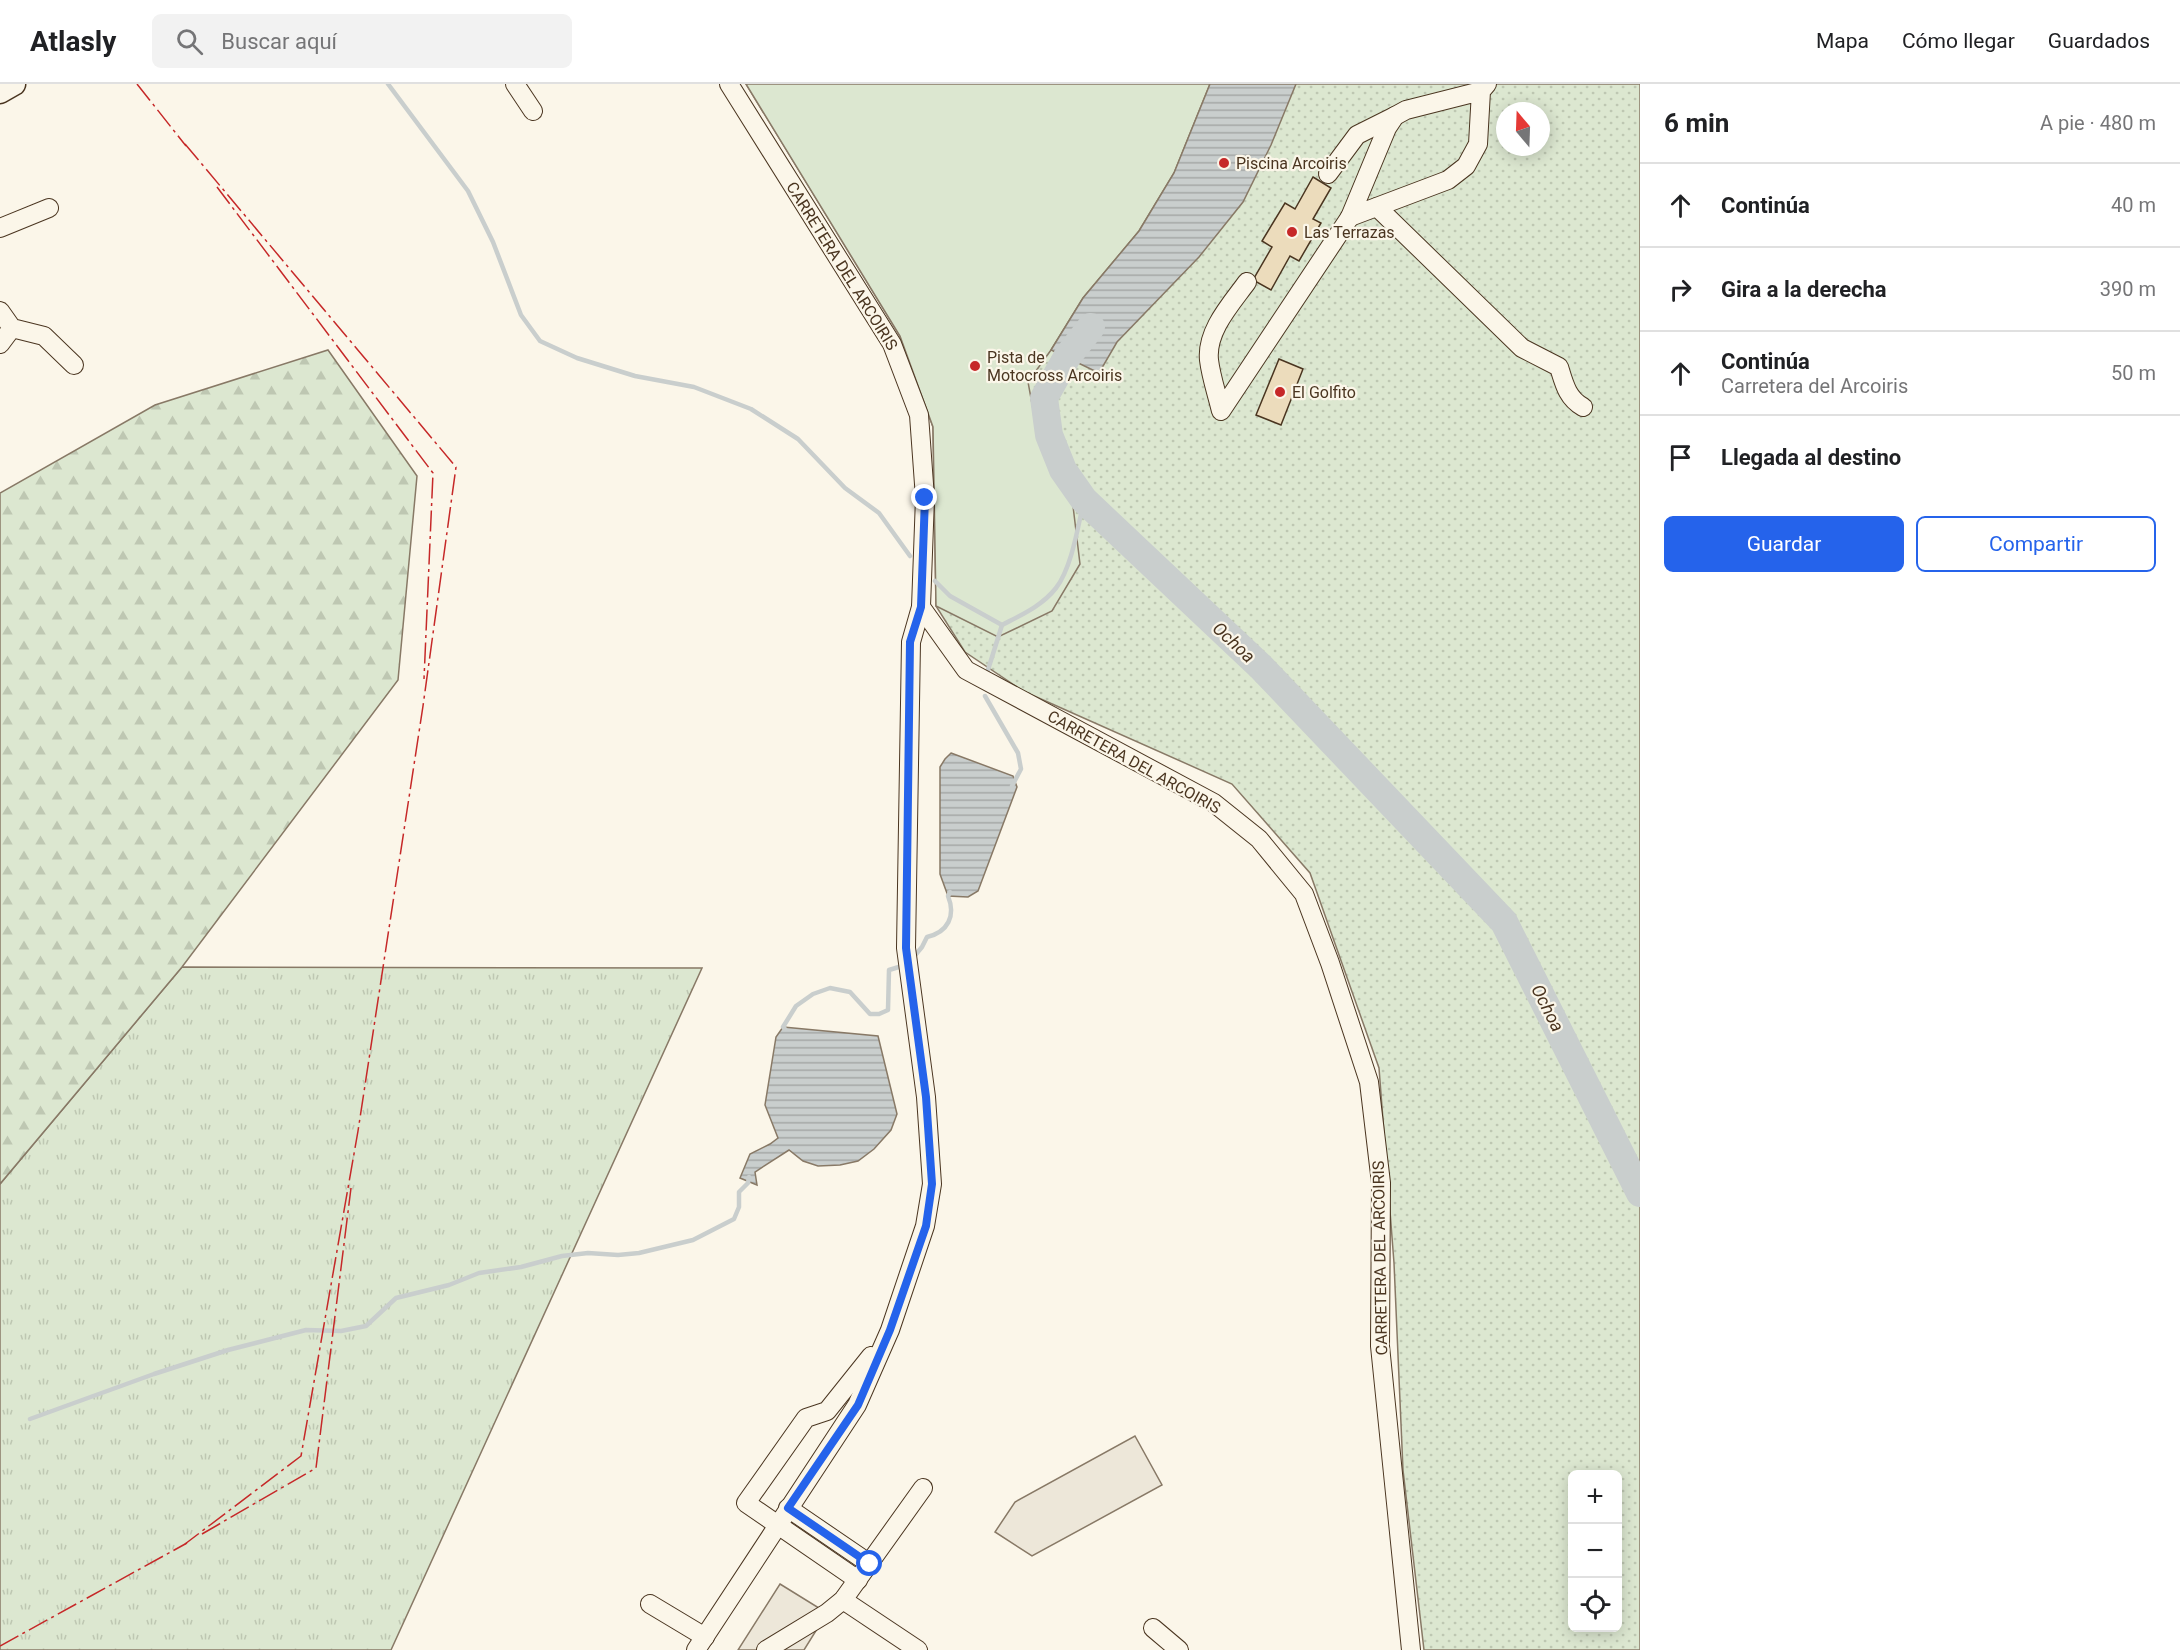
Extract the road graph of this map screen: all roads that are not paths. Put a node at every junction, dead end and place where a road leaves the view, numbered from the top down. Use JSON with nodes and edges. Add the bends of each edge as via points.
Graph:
{"nodes":[{"id":1,"x":14,"y":84,"type":"edge"},
{"id":2,"x":515,"y":84,"type":"edge"},
{"id":3,"x":729,"y":84,"type":"edge"},
{"id":4,"x":1484,"y":87,"type":"edge"},
{"id":5,"x":0,"y":92,"type":"edge"},
{"id":6,"x":533,"y":111,"type":"dead end"},
{"id":7,"x":1395,"y":116,"type":"junction"},
{"id":8,"x":1328,"y":174,"type":"dead end"},
{"id":9,"x":1377,"y":207,"type":"junction"},
{"id":10,"x":48,"y":208,"type":"dead end"},
{"id":11,"x":1350,"y":217,"type":"junction"},
{"id":12,"x":0,"y":228,"type":"edge"},
{"id":13,"x":1247,"y":282,"type":"dead end"},
{"id":14,"x":0,"y":311,"type":"edge"},
{"id":15,"x":12,"y":328,"type":"junction"},
{"id":16,"x":0,"y":344,"type":"edge"},
{"id":17,"x":74,"y":365,"type":"dead end"},
{"id":18,"x":1583,"y":407,"type":"dead end"},
{"id":19,"x":921,"y":607,"type":"junction"},
{"id":20,"x":890,"y":1330,"type":"junction"},
{"id":21,"x":923,"y":1488,"type":"dead end"},
{"id":22,"x":788,"y":1508,"type":"junction"},
{"id":23,"x":777,"y":1525,"type":"junction"},
{"id":24,"x":870,"y":1564,"type":"junction"},
{"id":25,"x":858,"y":1580,"type":"junction"},
{"id":26,"x":843,"y":1600,"type":"junction"},
{"id":27,"x":650,"y":1604,"type":"dead end"},
{"id":28,"x":1153,"y":1628,"type":"dead end"},
{"id":29,"x":700,"y":1643,"type":"edge"},
{"id":30,"x":766,"y":1650,"type":"edge"},
{"id":31,"x":918,"y":1650,"type":"edge"},
{"id":32,"x":1179,"y":1650,"type":"edge"},
{"id":33,"x":1411,"y":1650,"type":"edge"}],
"edges":[{"from":1,"to":5,"type":"main road"},
{"from":2,"to":6,"type":"street"},
{"from":3,"to":19,"type":"street","name":"CARRETERA DEL ARCOIRIS","via":[[892,344],[919,415],[925,498]]},
{"from":4,"to":7,"type":"street"},
{"from":4,"to":9,"type":"street","via":[[1478,144],[1467,166],[1448,180]]},
{"from":7,"to":8,"type":"street","via":[[1358,135]]},
{"from":7,"to":11,"type":"street"},
{"from":9,"to":11,"type":"street"},
{"from":9,"to":18,"type":"street","via":[[1522,348],[1559,367],[1568,394]]},
{"from":10,"to":12,"type":"street"},
{"from":11,"to":13,"type":"street","via":[[1221,411],[1209,359],[1210,342]]},
{"from":14,"to":15,"type":"street"},
{"from":15,"to":16,"type":"street"},
{"from":15,"to":17,"type":"street","via":[[44,336]]},
{"from":19,"to":20,"type":"street","via":[[910,642],[906,951],[926,1097],[932,1184],[926,1226]]},
{"from":19,"to":33,"type":"street","name":"CARRETERA DEL ARCOIRIS","via":[[966,670],[1214,803],[1259,839],[1304,894],[1369,1082],[1381,1183],[1380,1346]]},
{"from":20,"to":22,"type":"street","via":[[858,1405]]},
{"from":20,"to":23,"type":"street","via":[[827,1411],[806,1418],[746,1503]]},
{"from":21,"to":24,"type":"street"},
{"from":22,"to":23,"type":"street"},
{"from":22,"to":24,"type":"street"},
{"from":23,"to":25,"type":"street"},
{"from":23,"to":29,"type":"street"},
{"from":24,"to":25,"type":"street"},
{"from":25,"to":26,"type":"street"},
{"from":26,"to":30,"type":"street"},
{"from":26,"to":31,"type":"street"},
{"from":27,"to":29,"type":"street"},
{"from":28,"to":32,"type":"street"}]}
